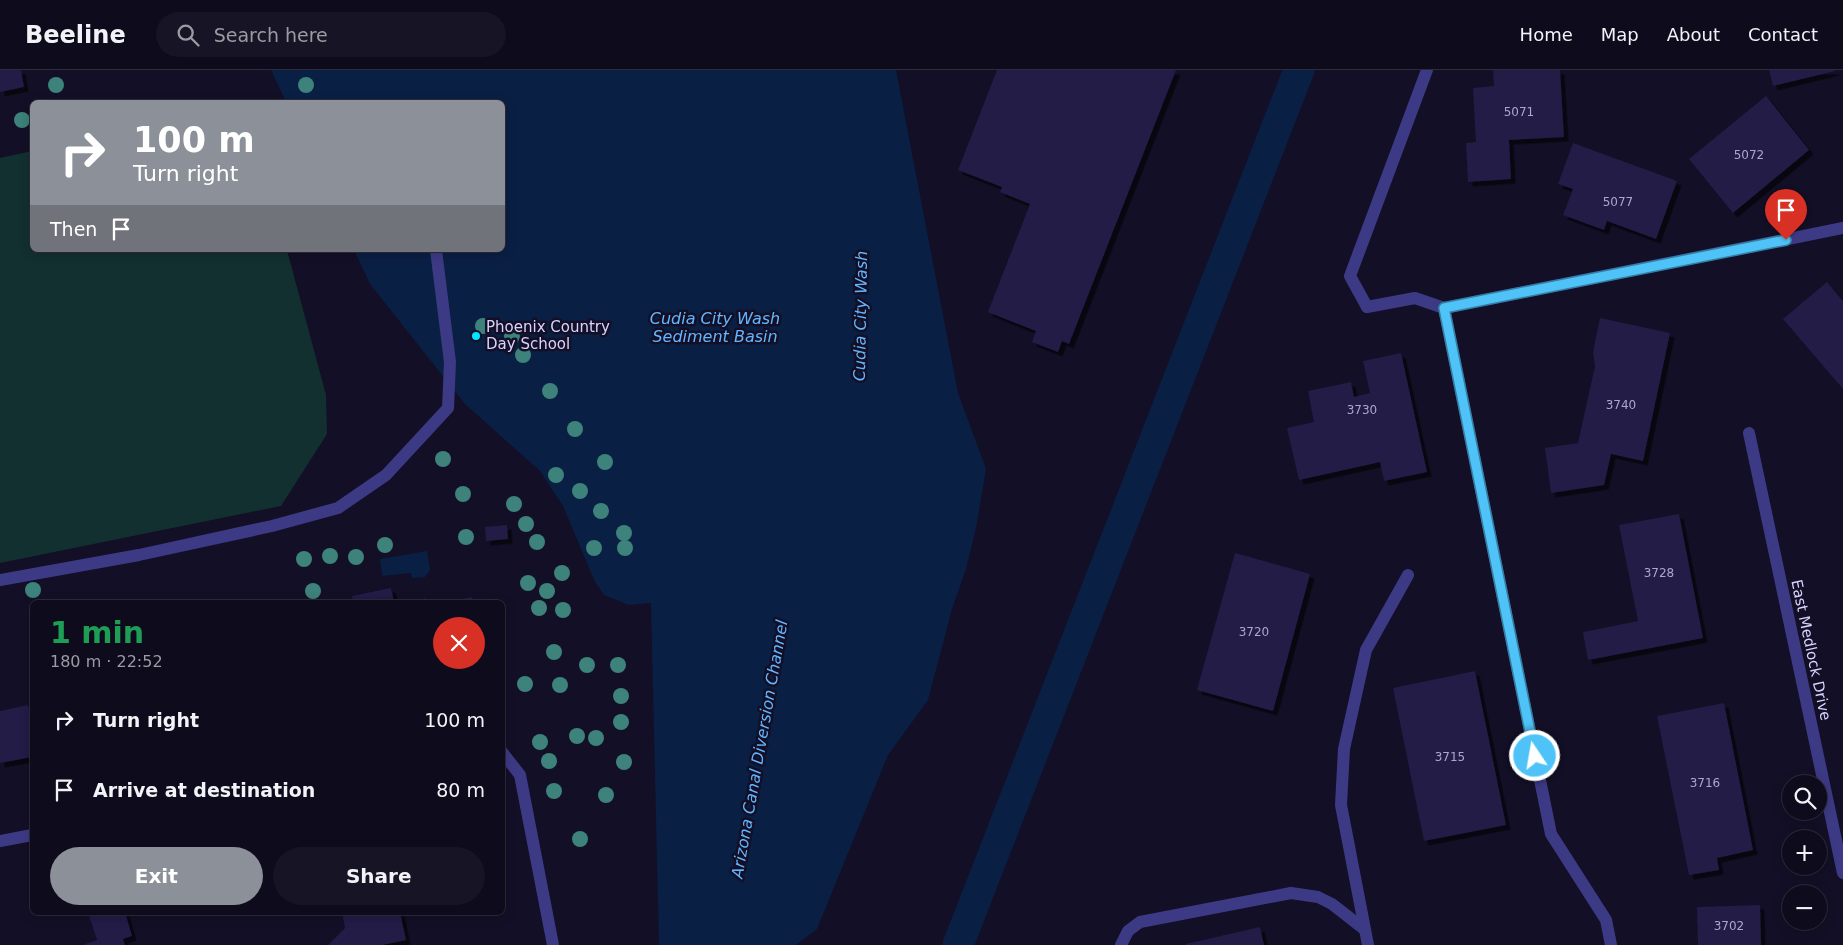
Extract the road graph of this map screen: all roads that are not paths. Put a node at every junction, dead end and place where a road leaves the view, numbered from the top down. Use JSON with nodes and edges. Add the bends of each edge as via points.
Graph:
{"nodes":[{"id":1,"x":1427,"y":70,"type":"edge"},
{"id":2,"x":1843,"y":228,"type":"edge"},
{"id":3,"x":436,"y":252,"type":"edge"},
{"id":4,"x":1444,"y":308,"type":"junction"},
{"id":5,"x":1749,"y":433,"type":"dead end"},
{"id":6,"x":1408,"y":575,"type":"dead end"},
{"id":7,"x":0,"y":580,"type":"edge"},
{"id":8,"x":505,"y":756,"type":"edge"},
{"id":9,"x":30,"y":835,"type":"edge"},
{"id":10,"x":0,"y":841,"type":"edge"},
{"id":11,"x":1843,"y":873,"type":"edge"},
{"id":12,"x":1364,"y":929,"type":"junction"},
{"id":13,"x":553,"y":945,"type":"edge"},
{"id":14,"x":1121,"y":945,"type":"edge"},
{"id":15,"x":1368,"y":945,"type":"edge"},
{"id":16,"x":1612,"y":945,"type":"edge"}],
"edges":[{"from":1,"to":4,"type":"street","via":[[1350,276],[1367,307],[1415,298]]},
{"from":2,"to":4,"type":"street"},
{"from":3,"to":7,"type":"street","via":[[450,362],[448,408],[386,475],[338,508],[140,555]]},
{"from":4,"to":16,"type":"street","via":[[1551,834],[1606,920]]},
{"from":5,"to":11,"type":"street","name":"East Medlock Drive"},
{"from":6,"to":12,"type":"street","via":[[1366,650],[1344,749],[1341,805]]},
{"from":8,"to":13,"type":"street","via":[[520,775]]},
{"from":9,"to":10,"type":"street"},
{"from":12,"to":14,"type":"street","via":[[1332,904],[1291,893],[1140,922],[1128,931]]},
{"from":12,"to":15,"type":"street"}]}
